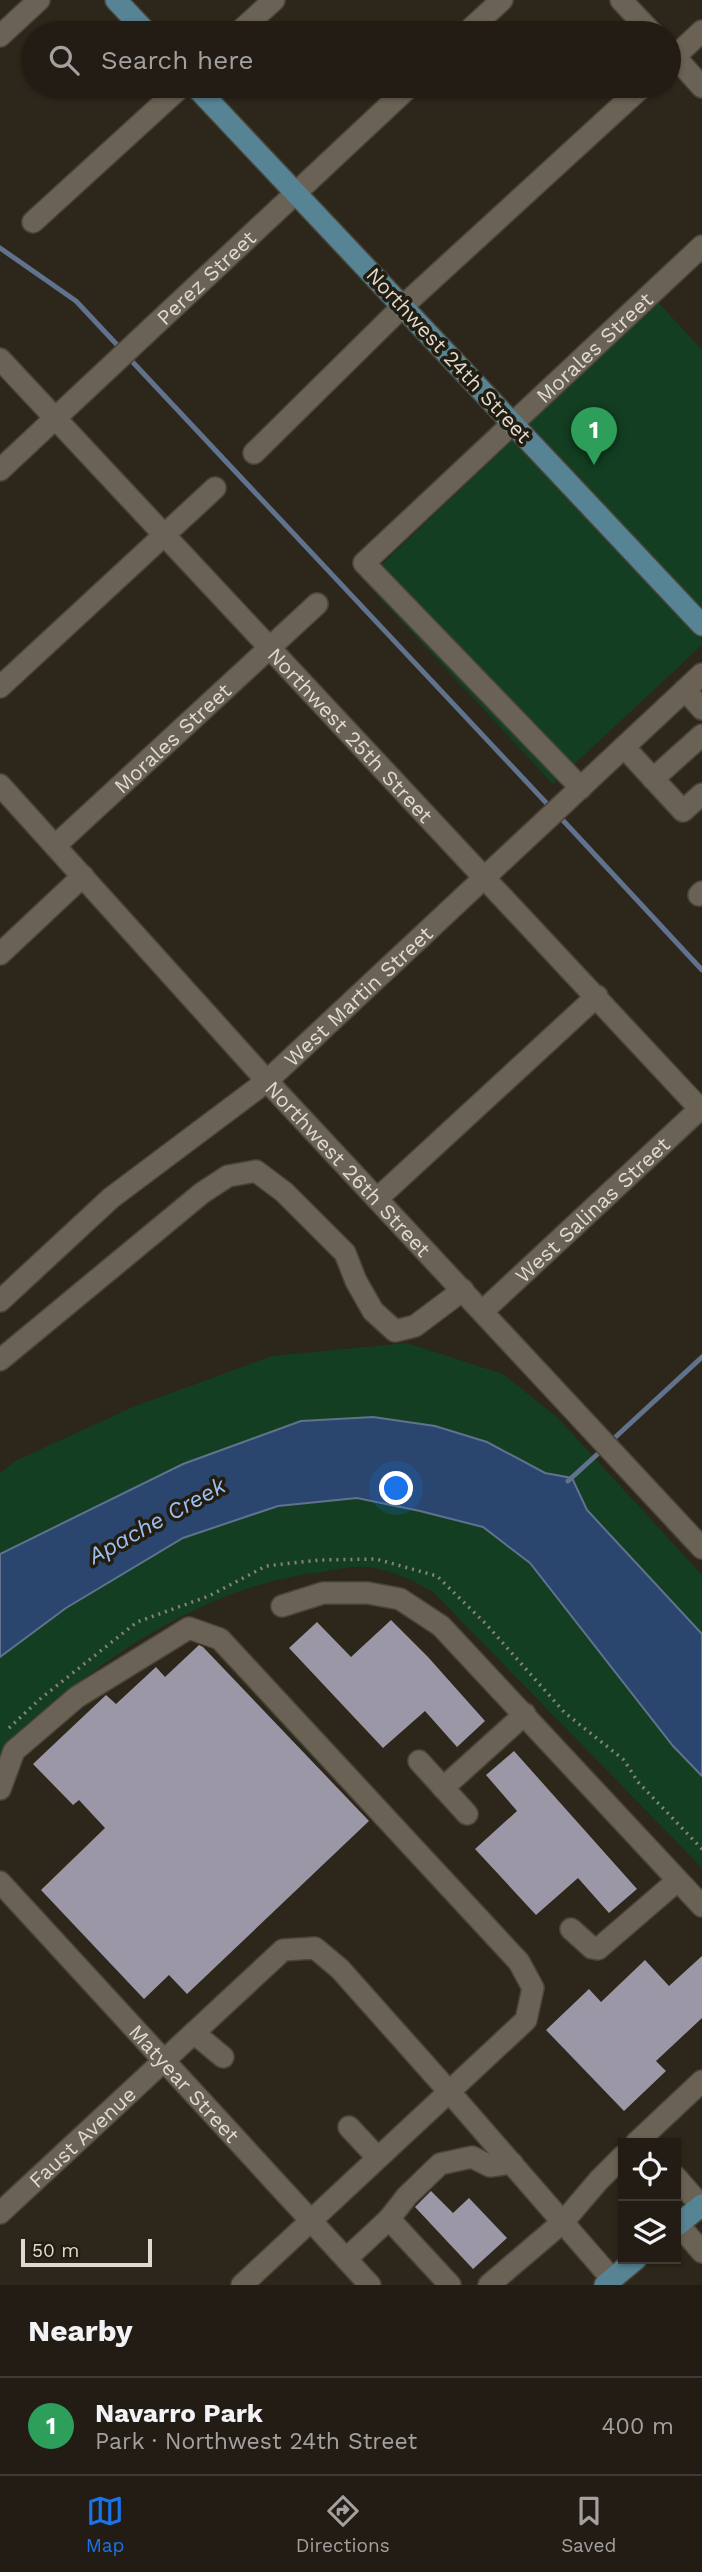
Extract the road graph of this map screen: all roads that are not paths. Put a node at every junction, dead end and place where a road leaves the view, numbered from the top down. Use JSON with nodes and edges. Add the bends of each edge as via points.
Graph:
{"nodes":[{"id":1,"x":39,"y":0,"type":"edge"},
{"id":2,"x":116,"y":0,"type":"edge"},
{"id":3,"x":274,"y":0,"type":"edge"},
{"id":4,"x":502,"y":0,"type":"edge"},
{"id":5,"x":621,"y":0,"type":"edge"},
{"id":6,"x":136,"y":21,"type":"edge"},
{"id":7,"x":252,"y":21,"type":"edge"},
{"id":8,"x":479,"y":21,"type":"edge"},
{"id":9,"x":641,"y":21,"type":"edge"},
{"id":10,"x":702,"y":31,"type":"edge"},
{"id":11,"x":0,"y":36,"type":"edge"},
{"id":12,"x":681,"y":48,"type":"edge"},
{"id":13,"x":681,"y":66,"type":"edge"},
{"id":14,"x":702,"y":87,"type":"edge"},
{"id":15,"x":170,"y":98,"type":"edge"},
{"id":16,"x":206,"y":98,"type":"edge"},
{"id":17,"x":397,"y":98,"type":"edge"},
{"id":18,"x":630,"y":98,"type":"edge"},
{"id":19,"x":296,"y":192,"type":"junction"},
{"id":20,"x":33,"y":222,"type":"dead end"},
{"id":21,"x":702,"y":246,"type":"edge"},
{"id":22,"x":403,"y":306,"type":"junction"},
{"id":23,"x":0,"y":359,"type":"edge"},
{"id":24,"x":55,"y":419,"type":"junction"},
{"id":25,"x":512,"y":423,"type":"junction"},
{"id":26,"x":254,"y":453,"type":"dead end"},
{"id":27,"x":0,"y":470,"type":"edge"},
{"id":28,"x":215,"y":488,"type":"dead end"},
{"id":29,"x":165,"y":533,"type":"junction"},
{"id":30,"x":317,"y":604,"type":"dead end"},
{"id":31,"x":702,"y":625,"type":"edge"},
{"id":32,"x":270,"y":646,"type":"junction"},
{"id":33,"x":702,"y":674,"type":"edge"},
{"id":34,"x":0,"y":687,"type":"edge"},
{"id":35,"x":684,"y":690,"type":"junction"},
{"id":36,"x":702,"y":709,"type":"edge"},
{"id":37,"x":702,"y":735,"type":"edge"},
{"id":38,"x":624,"y":747,"type":"junction"},
{"id":39,"x":653,"y":779,"type":"junction"},
{"id":40,"x":0,"y":786,"type":"edge"},
{"id":41,"x":578,"y":790,"type":"junction"},
{"id":42,"x":702,"y":794,"type":"edge"},
{"id":43,"x":56,"y":845,"type":"junction"},
{"id":44,"x":83,"y":876,"type":"junction"},
{"id":45,"x":483,"y":877,"type":"junction"},
{"id":46,"x":0,"y":954,"type":"edge"},
{"id":47,"x":597,"y":996,"type":"junction"},
{"id":48,"x":267,"y":1081,"type":"junction"},
{"id":49,"x":701,"y":1109,"type":"edge"},
{"id":50,"x":378,"y":1198,"type":"junction"},
{"id":51,"x":463,"y":1290,"type":"junction"},
{"id":52,"x":0,"y":1301,"type":"edge"},
{"id":53,"x":483,"y":1311,"type":"junction"},
{"id":54,"x":0,"y":1360,"type":"edge"},
{"id":55,"x":701,"y":1543,"type":"edge"},
{"id":56,"x":282,"y":1606,"type":"dead end"},
{"id":57,"x":525,"y":1714,"type":"junction"},
{"id":58,"x":419,"y":1761,"type":"dead end"},
{"id":59,"x":443,"y":1788,"type":"junction"},
{"id":60,"x":0,"y":1790,"type":"edge"},
{"id":61,"x":467,"y":1814,"type":"dead end"},
{"id":62,"x":677,"y":1881,"type":"junction"},
{"id":63,"x":0,"y":1882,"type":"edge"},
{"id":64,"x":7,"y":1905,"type":"edge"},
{"id":65,"x":702,"y":1906,"type":"edge"},
{"id":66,"x":571,"y":1929,"type":"dead end"},
{"id":67,"x":194,"y":2033,"type":"junction"},
{"id":68,"x":223,"y":2057,"type":"dead end"},
{"id":69,"x":164,"y":2061,"type":"junction"},
{"id":70,"x":702,"y":2081,"type":"edge"},
{"id":71,"x":449,"y":2091,"type":"junction"},
{"id":72,"x":349,"y":2127,"type":"dead end"},
{"id":73,"x":644,"y":2138,"type":"edge"},
{"id":74,"x":377,"y":2157,"type":"junction"},
{"id":75,"x":618,"y":2161,"type":"edge"},
{"id":76,"x":512,"y":2163,"type":"junction"},
{"id":77,"x":681,"y":2183,"type":"edge"},
{"id":78,"x":701,"y":2205,"type":"edge"},
{"id":79,"x":0,"y":2213,"type":"edge"},
{"id":80,"x":389,"y":2219,"type":"junction"},
{"id":81,"x":312,"y":2221,"type":"junction"},
{"id":82,"x":564,"y":2221,"type":"junction"},
{"id":83,"x":681,"y":2222,"type":"edge"},
{"id":84,"x":681,"y":2229,"type":"edge"},
{"id":85,"x":702,"y":2252,"type":"edge"},
{"id":86,"x":346,"y":2259,"type":"junction"},
{"id":87,"x":630,"y":2264,"type":"edge"},
{"id":88,"x":608,"y":2282,"type":"edge"},
{"id":89,"x":242,"y":2285,"type":"edge"},
{"id":90,"x":370,"y":2285,"type":"edge"},
{"id":91,"x":450,"y":2285,"type":"edge"},
{"id":92,"x":489,"y":2285,"type":"edge"}],
"edges":[{"from":1,"to":11,"type":"street"},
{"from":2,"to":6,"type":"main road"},
{"from":3,"to":7,"type":"street"},
{"from":4,"to":8,"type":"street"},
{"from":5,"to":9,"type":"street"},
{"from":10,"to":12,"type":"street"},
{"from":13,"to":14,"type":"street"},
{"from":15,"to":20,"type":"street"},
{"from":16,"to":19,"type":"main road","name":"Northwest 24th Street"},
{"from":17,"to":19,"type":"street","name":"Perez Street"},
{"from":18,"to":22,"type":"street"},
{"from":19,"to":22,"type":"main road","name":"Northwest 24th Street"},
{"from":19,"to":24,"type":"street","name":"Perez Street"},
{"from":21,"to":25,"type":"street","name":"Morales Street"},
{"from":22,"to":25,"type":"main road","name":"Northwest 24th Street"},
{"from":22,"to":26,"type":"street"},
{"from":23,"to":24,"type":"street","name":"Northwest 25th Street"},
{"from":24,"to":27,"type":"street","name":"Perez Street"},
{"from":24,"to":29,"type":"street","name":"Northwest 25th Street"},
{"from":25,"to":31,"type":"main road","name":"Northwest 24th Street"},
{"from":25,"to":41,"type":"street","name":"Morales Street","via":[[364,563]]},
{"from":28,"to":29,"type":"street"},
{"from":29,"to":32,"type":"street","name":"Northwest 25th Street"},
{"from":29,"to":34,"type":"street"},
{"from":30,"to":32,"type":"street","name":"Morales Street"},
{"from":32,"to":43,"type":"street","name":"Morales Street"},
{"from":32,"to":45,"type":"street","name":"Northwest 25th Street"},
{"from":33,"to":35,"type":"street","name":"West Martin Street"},
{"from":35,"to":36,"type":"street"},
{"from":35,"to":38,"type":"street","name":"West Martin Street"},
{"from":37,"to":39,"type":"street"},
{"from":38,"to":39,"type":"street"},
{"from":38,"to":41,"type":"street","name":"West Martin Street"},
{"from":39,"to":42,"type":"street","via":[[683,811]]},
{"from":40,"to":43,"type":"street","name":"Northwest 26th Street"},
{"from":41,"to":45,"type":"street","name":"West Martin Street"},
{"from":43,"to":44,"type":"street","name":"Northwest 26th Street"},
{"from":44,"to":46,"type":"street"},
{"from":44,"to":48,"type":"street","name":"Northwest 26th Street"},
{"from":45,"to":47,"type":"street","name":"Northwest 25th Street"},
{"from":45,"to":48,"type":"street","name":"West Martin Street"},
{"from":47,"to":49,"type":"street","name":"Northwest 25th Street"},
{"from":47,"to":50,"type":"street"},
{"from":48,"to":50,"type":"street","name":"Northwest 26th Street"},
{"from":48,"to":52,"type":"street","name":"West Martin Street","via":[[111,1198]]},
{"from":49,"to":53,"type":"street","name":"West Salinas Street"},
{"from":50,"to":51,"type":"street","name":"Northwest 26th Street"},
{"from":51,"to":53,"type":"street","name":"Northwest 26th Street"},
{"from":51,"to":54,"type":"street","via":[[415,1326],[395,1331],[373,1311],[345,1253],[284,1192],[256,1171],[228,1176],[201,1193]]},
{"from":53,"to":55,"type":"street","name":"Northwest 26th Street"},
{"from":56,"to":57,"type":"street","via":[[323,1593],[400,1599],[441,1626]]},
{"from":57,"to":59,"type":"street"},
{"from":57,"to":62,"type":"street"},
{"from":58,"to":59,"type":"street"},
{"from":59,"to":61,"type":"street"},
{"from":60,"to":71,"type":"street","via":[[14,1751],[77,1697],[189,1628],[220,1639],[519,1962],[533,1988],[526,2020]]},
{"from":62,"to":65,"type":"street"},
{"from":62,"to":66,"type":"street","via":[[598,1949]]},
{"from":63,"to":64,"type":"street","name":"Matyear Street"},
{"from":64,"to":69,"type":"street","name":"Matyear Street"},
{"from":67,"to":68,"type":"street"},
{"from":67,"to":69,"type":"street","name":"Faust Avenue"},
{"from":67,"to":71,"type":"street","name":"Faust Avenue","via":[[283,1950],[314,1948],[340,1969]]},
{"from":69,"to":79,"type":"street","name":"Faust Avenue"},
{"from":69,"to":81,"type":"street","name":"Matyear Street"},
{"from":70,"to":73,"type":"street"},
{"from":71,"to":74,"type":"street"},
{"from":71,"to":76,"type":"street"},
{"from":72,"to":74,"type":"street"},
{"from":74,"to":81,"type":"street"},
{"from":75,"to":82,"type":"street"},
{"from":76,"to":80,"type":"street","via":[[490,2166],[472,2157],[440,2164]]},
{"from":76,"to":82,"type":"street"},
{"from":77,"to":78,"type":"street"},
{"from":78,"to":83,"type":"main road"},
{"from":80,"to":86,"type":"street"},
{"from":80,"to":91,"type":"street"},
{"from":81,"to":86,"type":"street","name":"Matyear Street"},
{"from":81,"to":89,"type":"street"},
{"from":82,"to":88,"type":"street"},
{"from":82,"to":92,"type":"street"},
{"from":84,"to":85,"type":"street"},
{"from":86,"to":90,"type":"street","name":"Matyear Street"},
{"from":87,"to":88,"type":"main road"}]}
